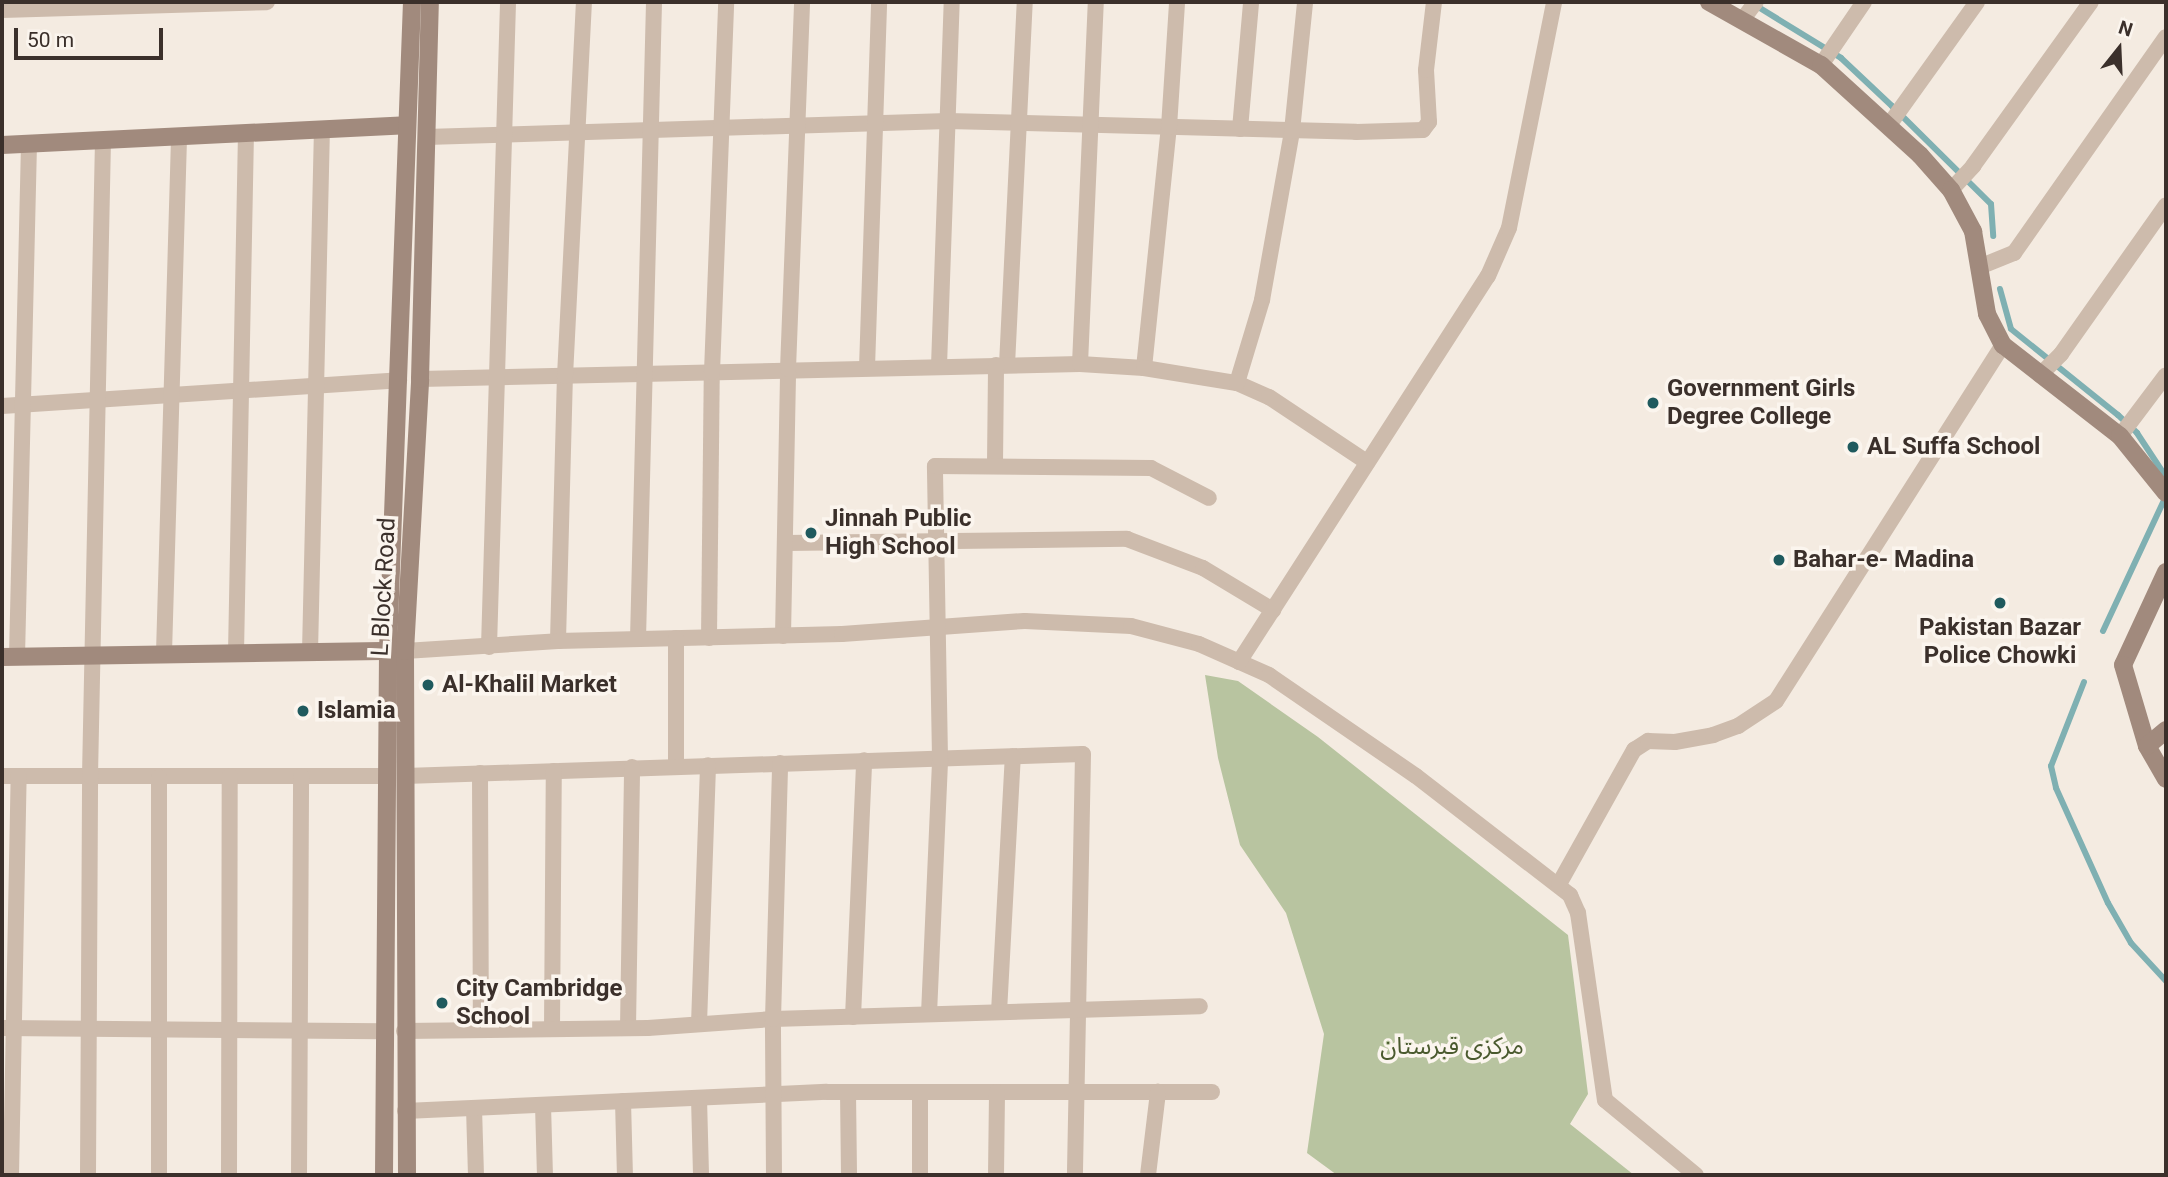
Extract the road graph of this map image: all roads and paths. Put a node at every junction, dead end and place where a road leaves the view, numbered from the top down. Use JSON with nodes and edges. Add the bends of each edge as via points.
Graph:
{"nodes":[{"id":1,"x":264,"y":2,"type":"edge"},
{"id":2,"x":412,"y":2,"type":"edge"},
{"id":3,"x":430,"y":2,"type":"edge"},
{"id":4,"x":508,"y":2,"type":"edge"},
{"id":5,"x":583,"y":2,"type":"edge"},
{"id":6,"x":654,"y":2,"type":"edge"},
{"id":7,"x":726,"y":2,"type":"edge"},
{"id":8,"x":802,"y":2,"type":"edge"},
{"id":9,"x":878,"y":2,"type":"edge"},
{"id":10,"x":952,"y":2,"type":"edge"},
{"id":11,"x":1025,"y":2,"type":"edge"},
{"id":12,"x":1096,"y":2,"type":"edge"},
{"id":13,"x":1177,"y":2,"type":"edge"},
{"id":14,"x":1251,"y":2,"type":"edge"},
{"id":15,"x":1306,"y":2,"type":"edge"},
{"id":16,"x":1434,"y":2,"type":"edge"},
{"id":17,"x":1554,"y":2,"type":"edge"},
{"id":18,"x":1709,"y":2,"type":"edge"},
{"id":19,"x":1864,"y":2,"type":"edge"},
{"id":20,"x":1977,"y":2,"type":"edge"},
{"id":21,"x":2091,"y":2,"type":"edge"},
{"id":22,"x":178,"y":3,"type":"edge"},
{"id":23,"x":44,"y":5,"type":"edge"},
{"id":24,"x":2,"y":10,"type":"edge"},
{"id":25,"x":1750,"y":10,"type":"edge"},
{"id":26,"x":2166,"y":37,"type":"edge"},
{"id":27,"x":1824,"y":61,"type":"junction"},
{"id":28,"x":948,"y":121,"type":"junction"},
{"id":29,"x":1892,"y":121,"type":"junction"},
{"id":30,"x":875,"y":123,"type":"junction"},
{"id":31,"x":1020,"y":123,"type":"junction"},
{"id":32,"x":406,"y":125,"type":"junction"},
{"id":33,"x":797,"y":125,"type":"junction"},
{"id":34,"x":1090,"y":125,"type":"junction"},
{"id":35,"x":721,"y":127,"type":"junction"},
{"id":36,"x":1169,"y":127,"type":"junction"},
{"id":37,"x":322,"y":129,"type":"junction"},
{"id":38,"x":1240,"y":129,"type":"junction"},
{"id":39,"x":649,"y":130,"type":"junction"},
{"id":40,"x":1292,"y":131,"type":"junction"},
{"id":41,"x":578,"y":132,"type":"junction"},
{"id":42,"x":246,"y":133,"type":"junction"},
{"id":43,"x":502,"y":135,"type":"junction"},
{"id":44,"x":426,"y":137,"type":"junction"},
{"id":45,"x":179,"y":138,"type":"junction"},
{"id":46,"x":103,"y":140,"type":"junction"},
{"id":47,"x":29,"y":144,"type":"junction"},
{"id":48,"x":2,"y":145,"type":"edge"},
{"id":49,"x":1956,"y":185,"type":"junction"},
{"id":50,"x":2166,"y":205,"type":"edge"},
{"id":51,"x":1979,"y":267,"type":"junction"},
{"id":52,"x":2003,"y":345,"type":"junction"},
{"id":53,"x":1080,"y":364,"type":"junction"},
{"id":54,"x":1002,"y":365,"type":"junction"},
{"id":55,"x":939,"y":366,"type":"junction"},
{"id":56,"x":867,"y":368,"type":"junction"},
{"id":57,"x":1144,"y":368,"type":"junction"},
{"id":58,"x":788,"y":369,"type":"junction"},
{"id":59,"x":2044,"y":371,"type":"junction"},
{"id":60,"x":712,"y":372,"type":"junction"},
{"id":61,"x":642,"y":373,"type":"junction"},
{"id":62,"x":2166,"y":375,"type":"edge"},
{"id":63,"x":565,"y":376,"type":"junction"},
{"id":64,"x":495,"y":377,"type":"junction"},
{"id":65,"x":419,"y":379,"type":"junction"},
{"id":66,"x":399,"y":380,"type":"junction"},
{"id":67,"x":1237,"y":383,"type":"junction"},
{"id":68,"x":317,"y":385,"type":"junction"},
{"id":69,"x":243,"y":390,"type":"junction"},
{"id":70,"x":170,"y":395,"type":"junction"},
{"id":71,"x":95,"y":400,"type":"junction"},
{"id":72,"x":23,"y":404,"type":"junction"},
{"id":73,"x":2,"y":406,"type":"edge"},
{"id":74,"x":2123,"y":433,"type":"junction"},
{"id":75,"x":1367,"y":462,"type":"junction"},
{"id":76,"x":995,"y":464,"type":"junction"},
{"id":77,"x":2166,"y":493,"type":"edge"},
{"id":78,"x":1209,"y":498,"type":"dead end"},
{"id":79,"x":935,"y":541,"type":"junction"},
{"id":80,"x":785,"y":543,"type":"junction"},
{"id":81,"x":2166,"y":572,"type":"edge"},
{"id":82,"x":1273,"y":610,"type":"junction"},
{"id":83,"x":938,"y":628,"type":"junction"},
{"id":84,"x":783,"y":636,"type":"junction"},
{"id":85,"x":676,"y":638,"type":"junction"},
{"id":86,"x":709,"y":638,"type":"junction"},
{"id":87,"x":638,"y":639,"type":"junction"},
{"id":88,"x":558,"y":641,"type":"junction"},
{"id":89,"x":489,"y":647,"type":"junction"},
{"id":90,"x":396,"y":650,"type":"junction"},
{"id":91,"x":310,"y":652,"type":"junction"},
{"id":92,"x":164,"y":653,"type":"junction"},
{"id":93,"x":236,"y":653,"type":"junction"},
{"id":94,"x":95,"y":654,"type":"junction"},
{"id":95,"x":9,"y":657,"type":"edge"},
{"id":96,"x":1239,"y":662,"type":"junction"},
{"id":97,"x":2166,"y":730,"type":"edge"},
{"id":98,"x":2147,"y":746,"type":"junction"},
{"id":99,"x":1013,"y":756,"type":"junction"},
{"id":100,"x":940,"y":758,"type":"junction"},
{"id":101,"x":864,"y":760,"type":"junction"},
{"id":102,"x":780,"y":763,"type":"junction"},
{"id":103,"x":708,"y":765,"type":"junction"},
{"id":104,"x":676,"y":766,"type":"junction"},
{"id":105,"x":632,"y":767,"type":"junction"},
{"id":106,"x":554,"y":771,"type":"junction"},
{"id":107,"x":480,"y":773,"type":"junction"},
{"id":108,"x":2,"y":776,"type":"edge"},
{"id":109,"x":19,"y":776,"type":"junction"},
{"id":110,"x":90,"y":776,"type":"junction"},
{"id":111,"x":159,"y":776,"type":"junction"},
{"id":112,"x":230,"y":776,"type":"junction"},
{"id":113,"x":301,"y":776,"type":"junction"},
{"id":114,"x":386,"y":776,"type":"junction"},
{"id":115,"x":405,"y":776,"type":"junction"},
{"id":116,"x":2166,"y":779,"type":"edge"},
{"id":117,"x":1559,"y":884,"type":"junction"},
{"id":118,"x":1200,"y":1006,"type":"dead end"},
{"id":119,"x":1081,"y":1010,"type":"junction"},
{"id":120,"x":999,"y":1012,"type":"junction"},
{"id":121,"x":929,"y":1014,"type":"junction"},
{"id":122,"x":853,"y":1017,"type":"junction"},
{"id":123,"x":773,"y":1019,"type":"junction"},
{"id":124,"x":699,"y":1024,"type":"junction"},
{"id":125,"x":7,"y":1028,"type":"edge"},
{"id":126,"x":628,"y":1028,"type":"junction"},
{"id":127,"x":89,"y":1029,"type":"junction"},
{"id":128,"x":552,"y":1029,"type":"junction"},
{"id":129,"x":159,"y":1030,"type":"junction"},
{"id":130,"x":229,"y":1030,"type":"junction"},
{"id":131,"x":481,"y":1030,"type":"junction"},
{"id":132,"x":300,"y":1031,"type":"junction"},
{"id":133,"x":383,"y":1031,"type":"junction"},
{"id":134,"x":404,"y":1031,"type":"junction"},
{"id":135,"x":848,"y":1092,"type":"junction"},
{"id":136,"x":920,"y":1092,"type":"junction"},
{"id":137,"x":997,"y":1092,"type":"junction"},
{"id":138,"x":1078,"y":1092,"type":"junction"},
{"id":139,"x":1158,"y":1092,"type":"junction"},
{"id":140,"x":1212,"y":1092,"type":"dead end"},
{"id":141,"x":772,"y":1094,"type":"junction"},
{"id":142,"x":699,"y":1098,"type":"junction"},
{"id":143,"x":623,"y":1101,"type":"junction"},
{"id":144,"x":543,"y":1105,"type":"junction"},
{"id":145,"x":474,"y":1108,"type":"junction"},
{"id":146,"x":405,"y":1111,"type":"junction"},
{"id":147,"x":11,"y":1175,"type":"edge"},
{"id":148,"x":88,"y":1175,"type":"edge"},
{"id":149,"x":159,"y":1175,"type":"edge"},
{"id":150,"x":229,"y":1175,"type":"edge"},
{"id":151,"x":299,"y":1175,"type":"edge"},
{"id":152,"x":384,"y":1175,"type":"edge"},
{"id":153,"x":407,"y":1175,"type":"edge"},
{"id":154,"x":476,"y":1175,"type":"edge"},
{"id":155,"x":545,"y":1175,"type":"edge"},
{"id":156,"x":625,"y":1175,"type":"edge"},
{"id":157,"x":701,"y":1175,"type":"edge"},
{"id":158,"x":774,"y":1175,"type":"edge"},
{"id":159,"x":849,"y":1175,"type":"edge"},
{"id":160,"x":920,"y":1175,"type":"edge"},
{"id":161,"x":996,"y":1175,"type":"edge"},
{"id":162,"x":1075,"y":1175,"type":"edge"},
{"id":163,"x":1148,"y":1175,"type":"edge"},
{"id":164,"x":1696,"y":1175,"type":"edge"}],
"edges":[{"from":1,"to":22,"type":"street"},
{"from":2,"to":32,"type":"main road","name":"L Block Road"},
{"from":3,"to":44,"type":"main road","name":"L Block Road"},
{"from":4,"to":43,"type":"street"},
{"from":5,"to":41,"type":"street"},
{"from":6,"to":39,"type":"street"},
{"from":7,"to":35,"type":"street"},
{"from":8,"to":33,"type":"street"},
{"from":9,"to":30,"type":"street"},
{"from":10,"to":28,"type":"street"},
{"from":11,"to":31,"type":"street"},
{"from":12,"to":34,"type":"street"},
{"from":13,"to":36,"type":"street"},
{"from":14,"to":38,"type":"street"},
{"from":15,"to":40,"type":"street"},
{"from":16,"to":40,"type":"street","via":[[1426,70],[1427,128]]},
{"from":17,"to":75,"type":"street","via":[[1509,228],[1488,276]]},
{"from":18,"to":25,"type":"main road"},
{"from":19,"to":27,"type":"street"},
{"from":20,"to":29,"type":"street"},
{"from":21,"to":49,"type":"street"},
{"from":22,"to":23,"type":"street"},
{"from":23,"to":24,"type":"street"},
{"from":25,"to":27,"type":"main road"},
{"from":26,"to":51,"type":"street","via":[[2014,253]]},
{"from":27,"to":29,"type":"main road"},
{"from":28,"to":30,"type":"street"},
{"from":28,"to":31,"type":"street"},
{"from":28,"to":55,"type":"street"},
{"from":29,"to":49,"type":"main road"},
{"from":30,"to":33,"type":"street"},
{"from":30,"to":56,"type":"street"},
{"from":31,"to":34,"type":"street"},
{"from":31,"to":54,"type":"street"},
{"from":32,"to":37,"type":"main road"},
{"from":32,"to":66,"type":"main road","name":"L Block Road"},
{"from":33,"to":35,"type":"street"},
{"from":33,"to":58,"type":"street"},
{"from":34,"to":36,"type":"street"},
{"from":34,"to":53,"type":"street"},
{"from":35,"to":39,"type":"street"},
{"from":35,"to":60,"type":"street"},
{"from":36,"to":38,"type":"street"},
{"from":36,"to":57,"type":"street"},
{"from":37,"to":42,"type":"main road"},
{"from":37,"to":68,"type":"street"},
{"from":38,"to":40,"type":"street"},
{"from":39,"to":41,"type":"street"},
{"from":39,"to":61,"type":"street"},
{"from":40,"to":67,"type":"street","via":[[1262,300]]},
{"from":41,"to":43,"type":"street"},
{"from":41,"to":63,"type":"street"},
{"from":42,"to":45,"type":"main road"},
{"from":42,"to":69,"type":"street"},
{"from":43,"to":44,"type":"street"},
{"from":43,"to":64,"type":"street"},
{"from":44,"to":65,"type":"main road","name":"L Block Road"},
{"from":45,"to":46,"type":"main road"},
{"from":45,"to":70,"type":"street"},
{"from":46,"to":47,"type":"main road"},
{"from":46,"to":71,"type":"street"},
{"from":47,"to":48,"type":"main road"},
{"from":47,"to":72,"type":"street"},
{"from":49,"to":51,"type":"main road","via":[[1973,231]]},
{"from":50,"to":59,"type":"street","via":[[2061,354]]},
{"from":51,"to":52,"type":"main road","via":[[1987,314]]},
{"from":52,"to":59,"type":"main road"},
{"from":52,"to":117,"type":"street","via":[[1776,701],[1713,735],[1648,741],[1634,750]]},
{"from":53,"to":54,"type":"street"},
{"from":53,"to":57,"type":"street"},
{"from":54,"to":55,"type":"street"},
{"from":54,"to":76,"type":"street"},
{"from":55,"to":56,"type":"street"},
{"from":56,"to":58,"type":"street"},
{"from":57,"to":67,"type":"street"},
{"from":58,"to":60,"type":"street"},
{"from":58,"to":80,"type":"street"},
{"from":59,"to":74,"type":"main road"},
{"from":60,"to":61,"type":"street"},
{"from":60,"to":86,"type":"street"},
{"from":61,"to":63,"type":"street"},
{"from":61,"to":87,"type":"street"},
{"from":62,"to":74,"type":"street"},
{"from":63,"to":64,"type":"street"},
{"from":63,"to":88,"type":"street"},
{"from":64,"to":65,"type":"street"},
{"from":64,"to":89,"type":"street"},
{"from":65,"to":90,"type":"main road","name":"L Block Road"},
{"from":66,"to":68,"type":"street"},
{"from":66,"to":90,"type":"main road","name":"L Block Road"},
{"from":67,"to":75,"type":"street","via":[[1269,397]]},
{"from":68,"to":69,"type":"street"},
{"from":68,"to":91,"type":"street"},
{"from":69,"to":70,"type":"street"},
{"from":69,"to":93,"type":"street"},
{"from":70,"to":71,"type":"street"},
{"from":70,"to":92,"type":"street"},
{"from":71,"to":72,"type":"street"},
{"from":71,"to":94,"type":"street"},
{"from":72,"to":73,"type":"street"},
{"from":72,"to":95,"type":"street"},
{"from":74,"to":77,"type":"main road"},
{"from":75,"to":82,"type":"street"},
{"from":76,"to":78,"type":"street","via":[[1152,468]]},
{"from":76,"to":79,"type":"street","via":[[935,466]]},
{"from":79,"to":80,"type":"street"},
{"from":79,"to":82,"type":"street","via":[[1127,539],[1203,568]]},
{"from":79,"to":83,"type":"street"},
{"from":80,"to":84,"type":"street"},
{"from":81,"to":98,"type":"main road","via":[[2123,665]]},
{"from":82,"to":96,"type":"street"},
{"from":83,"to":84,"type":"street"},
{"from":83,"to":96,"type":"street","via":[[1025,621],[1131,626],[1199,644]]},
{"from":83,"to":100,"type":"street"},
{"from":84,"to":86,"type":"street"},
{"from":85,"to":86,"type":"street"},
{"from":85,"to":87,"type":"street"},
{"from":85,"to":104,"type":"street"},
{"from":87,"to":88,"type":"street"},
{"from":88,"to":89,"type":"street"},
{"from":89,"to":90,"type":"street"},
{"from":90,"to":91,"type":"main road"},
{"from":90,"to":114,"type":"main road","name":"L Block Road"},
{"from":90,"to":115,"type":"main road","name":"L Block Road"},
{"from":91,"to":93,"type":"main road"},
{"from":92,"to":93,"type":"main road"},
{"from":92,"to":94,"type":"main road"},
{"from":94,"to":95,"type":"main road"},
{"from":94,"to":110,"type":"street"},
{"from":96,"to":117,"type":"street","via":[[1269,675],[1416,776]]},
{"from":97,"to":98,"type":"main road"},
{"from":98,"to":116,"type":"main road"},
{"from":99,"to":100,"type":"street"},
{"from":99,"to":119,"type":"street","via":[[1083,754]]},
{"from":99,"to":120,"type":"street"},
{"from":100,"to":101,"type":"street"},
{"from":100,"to":121,"type":"street"},
{"from":101,"to":102,"type":"street"},
{"from":101,"to":122,"type":"street"},
{"from":102,"to":103,"type":"street"},
{"from":102,"to":123,"type":"street"},
{"from":103,"to":104,"type":"street"},
{"from":103,"to":124,"type":"street"},
{"from":104,"to":105,"type":"street"},
{"from":105,"to":106,"type":"street"},
{"from":105,"to":126,"type":"street"},
{"from":106,"to":107,"type":"street"},
{"from":106,"to":128,"type":"street"},
{"from":107,"to":115,"type":"street"},
{"from":107,"to":131,"type":"street"},
{"from":108,"to":109,"type":"street"},
{"from":109,"to":110,"type":"street"},
{"from":109,"to":125,"type":"street"},
{"from":110,"to":111,"type":"street"},
{"from":110,"to":127,"type":"street"},
{"from":111,"to":112,"type":"street"},
{"from":111,"to":129,"type":"street"},
{"from":112,"to":113,"type":"street"},
{"from":112,"to":130,"type":"street"},
{"from":113,"to":114,"type":"street"},
{"from":113,"to":132,"type":"street"},
{"from":114,"to":133,"type":"main road","name":"L Block Road"},
{"from":115,"to":134,"type":"main road","name":"L Block Road"},
{"from":117,"to":164,"type":"street","via":[[1578,913],[1605,1100]]},
{"from":118,"to":119,"type":"street"},
{"from":119,"to":120,"type":"street"},
{"from":119,"to":138,"type":"street"},
{"from":120,"to":121,"type":"street"},
{"from":121,"to":122,"type":"street"},
{"from":122,"to":123,"type":"street"},
{"from":123,"to":124,"type":"street"},
{"from":123,"to":141,"type":"street"},
{"from":124,"to":126,"type":"street"},
{"from":125,"to":127,"type":"street"},
{"from":125,"to":147,"type":"street"},
{"from":126,"to":128,"type":"street"},
{"from":127,"to":129,"type":"street"},
{"from":127,"to":148,"type":"street"},
{"from":128,"to":131,"type":"street"},
{"from":129,"to":130,"type":"street"},
{"from":129,"to":149,"type":"street"},
{"from":130,"to":132,"type":"street"},
{"from":130,"to":150,"type":"street"},
{"from":131,"to":134,"type":"street"},
{"from":132,"to":133,"type":"street"},
{"from":132,"to":151,"type":"street"},
{"from":133,"to":152,"type":"main road","name":"L Block Road"},
{"from":134,"to":146,"type":"main road","name":"L Block Road"},
{"from":135,"to":136,"type":"street"},
{"from":135,"to":141,"type":"street"},
{"from":135,"to":159,"type":"street"},
{"from":136,"to":137,"type":"street"},
{"from":136,"to":160,"type":"street"},
{"from":137,"to":138,"type":"street"},
{"from":137,"to":161,"type":"street"},
{"from":138,"to":139,"type":"street"},
{"from":138,"to":162,"type":"street"},
{"from":139,"to":140,"type":"street"},
{"from":139,"to":163,"type":"street"},
{"from":141,"to":142,"type":"street"},
{"from":141,"to":158,"type":"street"},
{"from":142,"to":143,"type":"street"},
{"from":142,"to":157,"type":"street"},
{"from":143,"to":144,"type":"street"},
{"from":143,"to":156,"type":"street"},
{"from":144,"to":145,"type":"street"},
{"from":144,"to":155,"type":"street"},
{"from":145,"to":146,"type":"street"},
{"from":145,"to":154,"type":"street"},
{"from":146,"to":153,"type":"main road","name":"L Block Road"}]}
